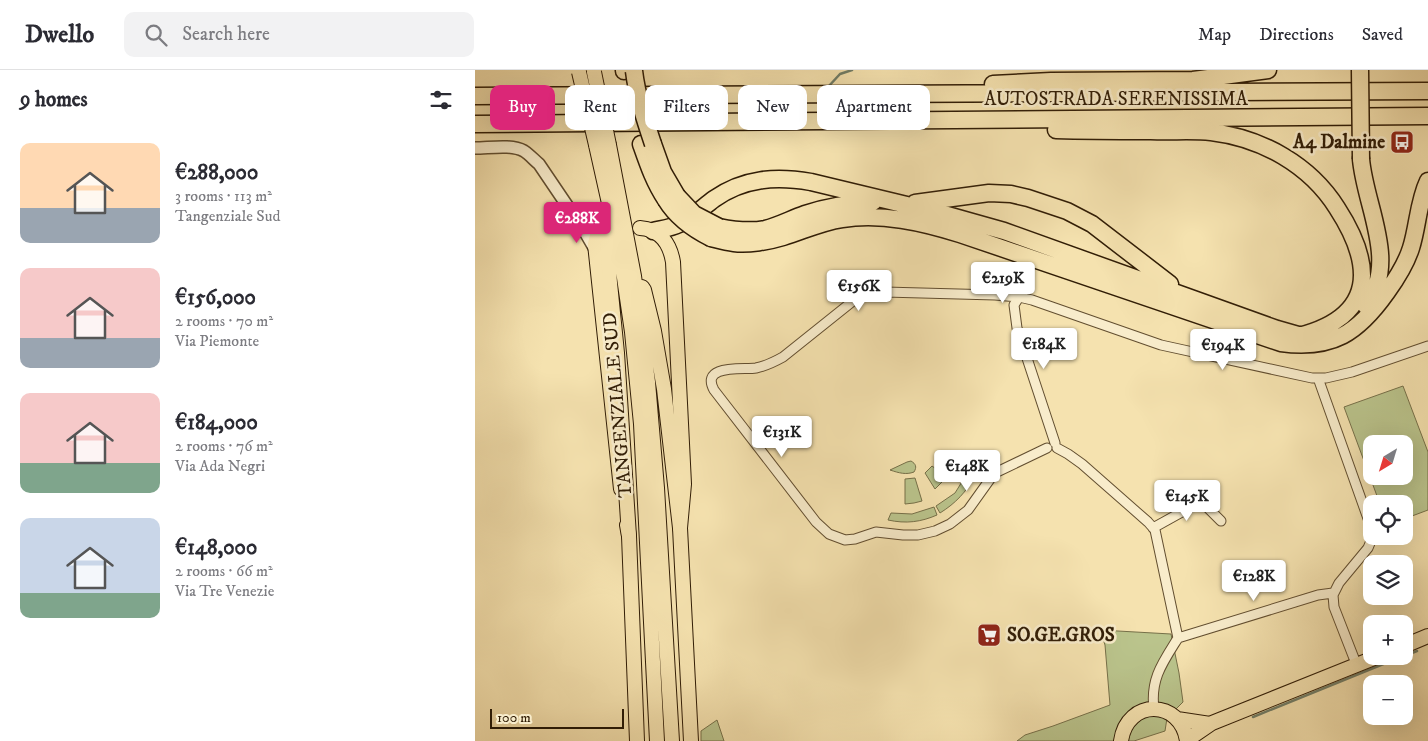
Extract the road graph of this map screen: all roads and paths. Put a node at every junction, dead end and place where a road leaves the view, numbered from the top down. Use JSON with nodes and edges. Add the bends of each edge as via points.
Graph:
{"nodes":[{"id":1,"x":1268,"y":70,"type":"edge"},
{"id":2,"x":1361,"y":70,"type":"edge"},
{"id":3,"x":586,"y":71,"type":"edge"},
{"id":4,"x":629,"y":71,"type":"edge"},
{"id":5,"x":930,"y":90,"type":"edge"},
{"id":6,"x":1428,"y":91,"type":"edge"},
{"id":7,"x":817,"y":94,"type":"edge"},
{"id":8,"x":930,"y":94,"type":"edge"},
{"id":9,"x":475,"y":96,"type":"edge"},
{"id":10,"x":1428,"y":116,"type":"edge"},
{"id":11,"x":932,"y":120,"type":"junction"},
{"id":12,"x":475,"y":124,"type":"edge"},
{"id":13,"x":602,"y":145,"type":"junction"},
{"id":14,"x":475,"y":148,"type":"edge"},
{"id":15,"x":600,"y":164,"type":"junction"},
{"id":16,"x":1428,"y":182,"type":"edge"},
{"id":17,"x":897,"y":202,"type":"junction"},
{"id":18,"x":579,"y":224,"type":"junction"},
{"id":19,"x":647,"y":230,"type":"joint"},
{"id":20,"x":601,"y":231,"type":"joint"},
{"id":21,"x":715,"y":233,"type":"junction"},
{"id":22,"x":596,"y":252,"type":"junction"},
{"id":23,"x":634,"y":276,"type":"junction"},
{"id":24,"x":1019,"y":297,"type":"junction"},
{"id":25,"x":1196,"y":300,"type":"junction"},
{"id":26,"x":1345,"y":327,"type":"junction"},
{"id":27,"x":1299,"y":336,"type":"junction"},
{"id":28,"x":1332,"y":340,"type":"junction"},
{"id":29,"x":1428,"y":346,"type":"edge"},
{"id":30,"x":1318,"y":378,"type":"junction"},
{"id":31,"x":1052,"y":445,"type":"junction"},
{"id":32,"x":1363,"y":505,"type":"edge"},
{"id":33,"x":1221,"y":521,"type":"dead end"},
{"id":34,"x":681,"y":528,"type":"junction"},
{"id":35,"x":1153,"y":528,"type":"junction"},
{"id":36,"x":629,"y":536,"type":"junction"},
{"id":37,"x":1370,"y":545,"type":"edge"},
{"id":38,"x":1333,"y":593,"type":"junction"},
{"id":39,"x":1428,"y":636,"type":"edge"},
{"id":40,"x":1178,"y":638,"type":"junction"},
{"id":41,"x":1413,"y":642,"type":"edge"},
{"id":42,"x":1363,"y":663,"type":"edge"},
{"id":43,"x":1357,"y":666,"type":"junction"},
{"id":44,"x":1154,"y":709,"type":"junction"},
{"id":45,"x":1177,"y":719,"type":"junction"},
{"id":46,"x":1211,"y":724,"type":"junction"},
{"id":47,"x":1119,"y":738,"type":"edge"},
{"id":48,"x":1187,"y":740,"type":"edge"},
{"id":49,"x":637,"y":741,"type":"edge"},
{"id":50,"x":657,"y":741,"type":"edge"},
{"id":51,"x":672,"y":741,"type":"edge"},
{"id":52,"x":691,"y":741,"type":"edge"}],
"edges":[{"from":1,"to":5,"type":"highway","via":[[1205,79],[1012,82]]},
{"from":2,"to":26,"type":"highway","bridge":true,"via":[[1361,159],[1380,257],[1377,287],[1369,303]]},
{"from":3,"to":13,"type":"main road","name":"TANGENZIALE SUD","bridge":true},
{"from":4,"to":21,"type":"highway","bridge":true,"via":[[625,87],[631,112],[647,144],[649,169],[657,187],[671,198],[679,217],[690,227]]},
{"from":6,"to":8,"type":"highway","name":"AUTOSTRADA SERENISSIMA"},
{"from":7,"to":9,"type":"highway","name":"AUTOSTRADA SERENISSIMA"},
{"from":10,"to":11,"type":"highway","name":"AUTOSTRADA SERENISSIMA"},
{"from":11,"to":12,"type":"highway","name":"AUTOSTRADA SERENISSIMA"},
{"from":11,"to":27,"type":"highway","via":[[1021,129],[1211,132],[1244,139],[1281,155],[1310,176],[1335,205],[1353,236],[1361,266],[1359,290],[1346,312],[1325,328]]},
{"from":13,"to":15,"type":"main road","name":"TANGENZIALE SUD"},
{"from":13,"to":23,"type":"main road","name":"TANGENZIALE SUD"},
{"from":14,"to":18,"type":"street","via":[[510,148],[531,156]]},
{"from":15,"to":36,"type":"main road"},
{"from":15,"to":50,"type":"main road","name":"TANGENZIALE SUD","via":[[621,257],[632,332],[641,424]]},
{"from":16,"to":28,"type":"highway","via":[[1408,257],[1398,275],[1363,322]]},
{"from":17,"to":19,"type":"highway","via":[[791,178],[772,178],[734,188],[679,224]]},
{"from":17,"to":21,"type":"highway","via":[[832,207],[765,229]]},
{"from":17,"to":25,"type":"highway","via":[[1011,234]]},
{"from":17,"to":25,"type":"highway","via":[[923,203],[995,193],[1011,194],[1067,211],[1108,235],[1161,278]]},
{"from":18,"to":20,"type":"street"},
{"from":18,"to":22,"type":"street"},
{"from":19,"to":34,"type":"main road","via":[[667,243],[673,262],[684,484]]},
{"from":20,"to":22,"type":"main road","via":[[595,240]]},
{"from":21,"to":28,"type":"highway","via":[[735,244],[783,238],[843,219],[864,217],[913,222],[959,234],[1281,343],[1298,345]]},
{"from":22,"to":36,"type":"main road","via":[[618,476]]},
{"from":23,"to":34,"type":"main road","via":[[644,290],[664,389]]},
{"from":23,"to":51,"type":"main road","name":"TANGENZIALE SUD","via":[[650,401]]},
{"from":24,"to":30,"type":"street","via":[[1161,345]]},
{"from":24,"to":31,"type":"street","via":[[1015,305],[1017,328],[1050,427]]},
{"from":24,"to":31,"type":"street","via":[[869,294],[853,301],[778,360],[757,368],[723,370],[711,379],[711,384],[816,522],[829,534],[845,540],[876,532],[911,535],[942,528],[968,510],[995,473]]},
{"from":25,"to":27,"type":"highway"},
{"from":26,"to":27,"type":"highway","via":[[1322,337]]},
{"from":26,"to":28,"type":"highway"},
{"from":29,"to":30,"type":"street","via":[[1352,372]]},
{"from":30,"to":32,"type":"street"},
{"from":31,"to":35,"type":"street","via":[[1087,468]]},
{"from":33,"to":35,"type":"street","via":[[1205,505],[1198,503]]},
{"from":34,"to":52,"type":"main road"},
{"from":35,"to":40,"type":"street"},
{"from":36,"to":49,"type":"main road"},
{"from":37,"to":38,"type":"street"},
{"from":38,"to":40,"type":"street","via":[[1318,594]]},
{"from":38,"to":43,"type":"street","via":[[1334,606]]},
{"from":39,"to":41,"type":"main road"},
{"from":40,"to":44,"type":"street","via":[[1156,676]]},
{"from":42,"to":43,"type":"main road"},
{"from":43,"to":46,"type":"main road"},
{"from":44,"to":45,"type":"main road","via":[[1168,712]]},
{"from":44,"to":47,"type":"main road","via":[[1136,714]]},
{"from":45,"to":46,"type":"main road"},
{"from":45,"to":48,"type":"main road"},
{"from":46,"to":48,"type":"main road"}]}
